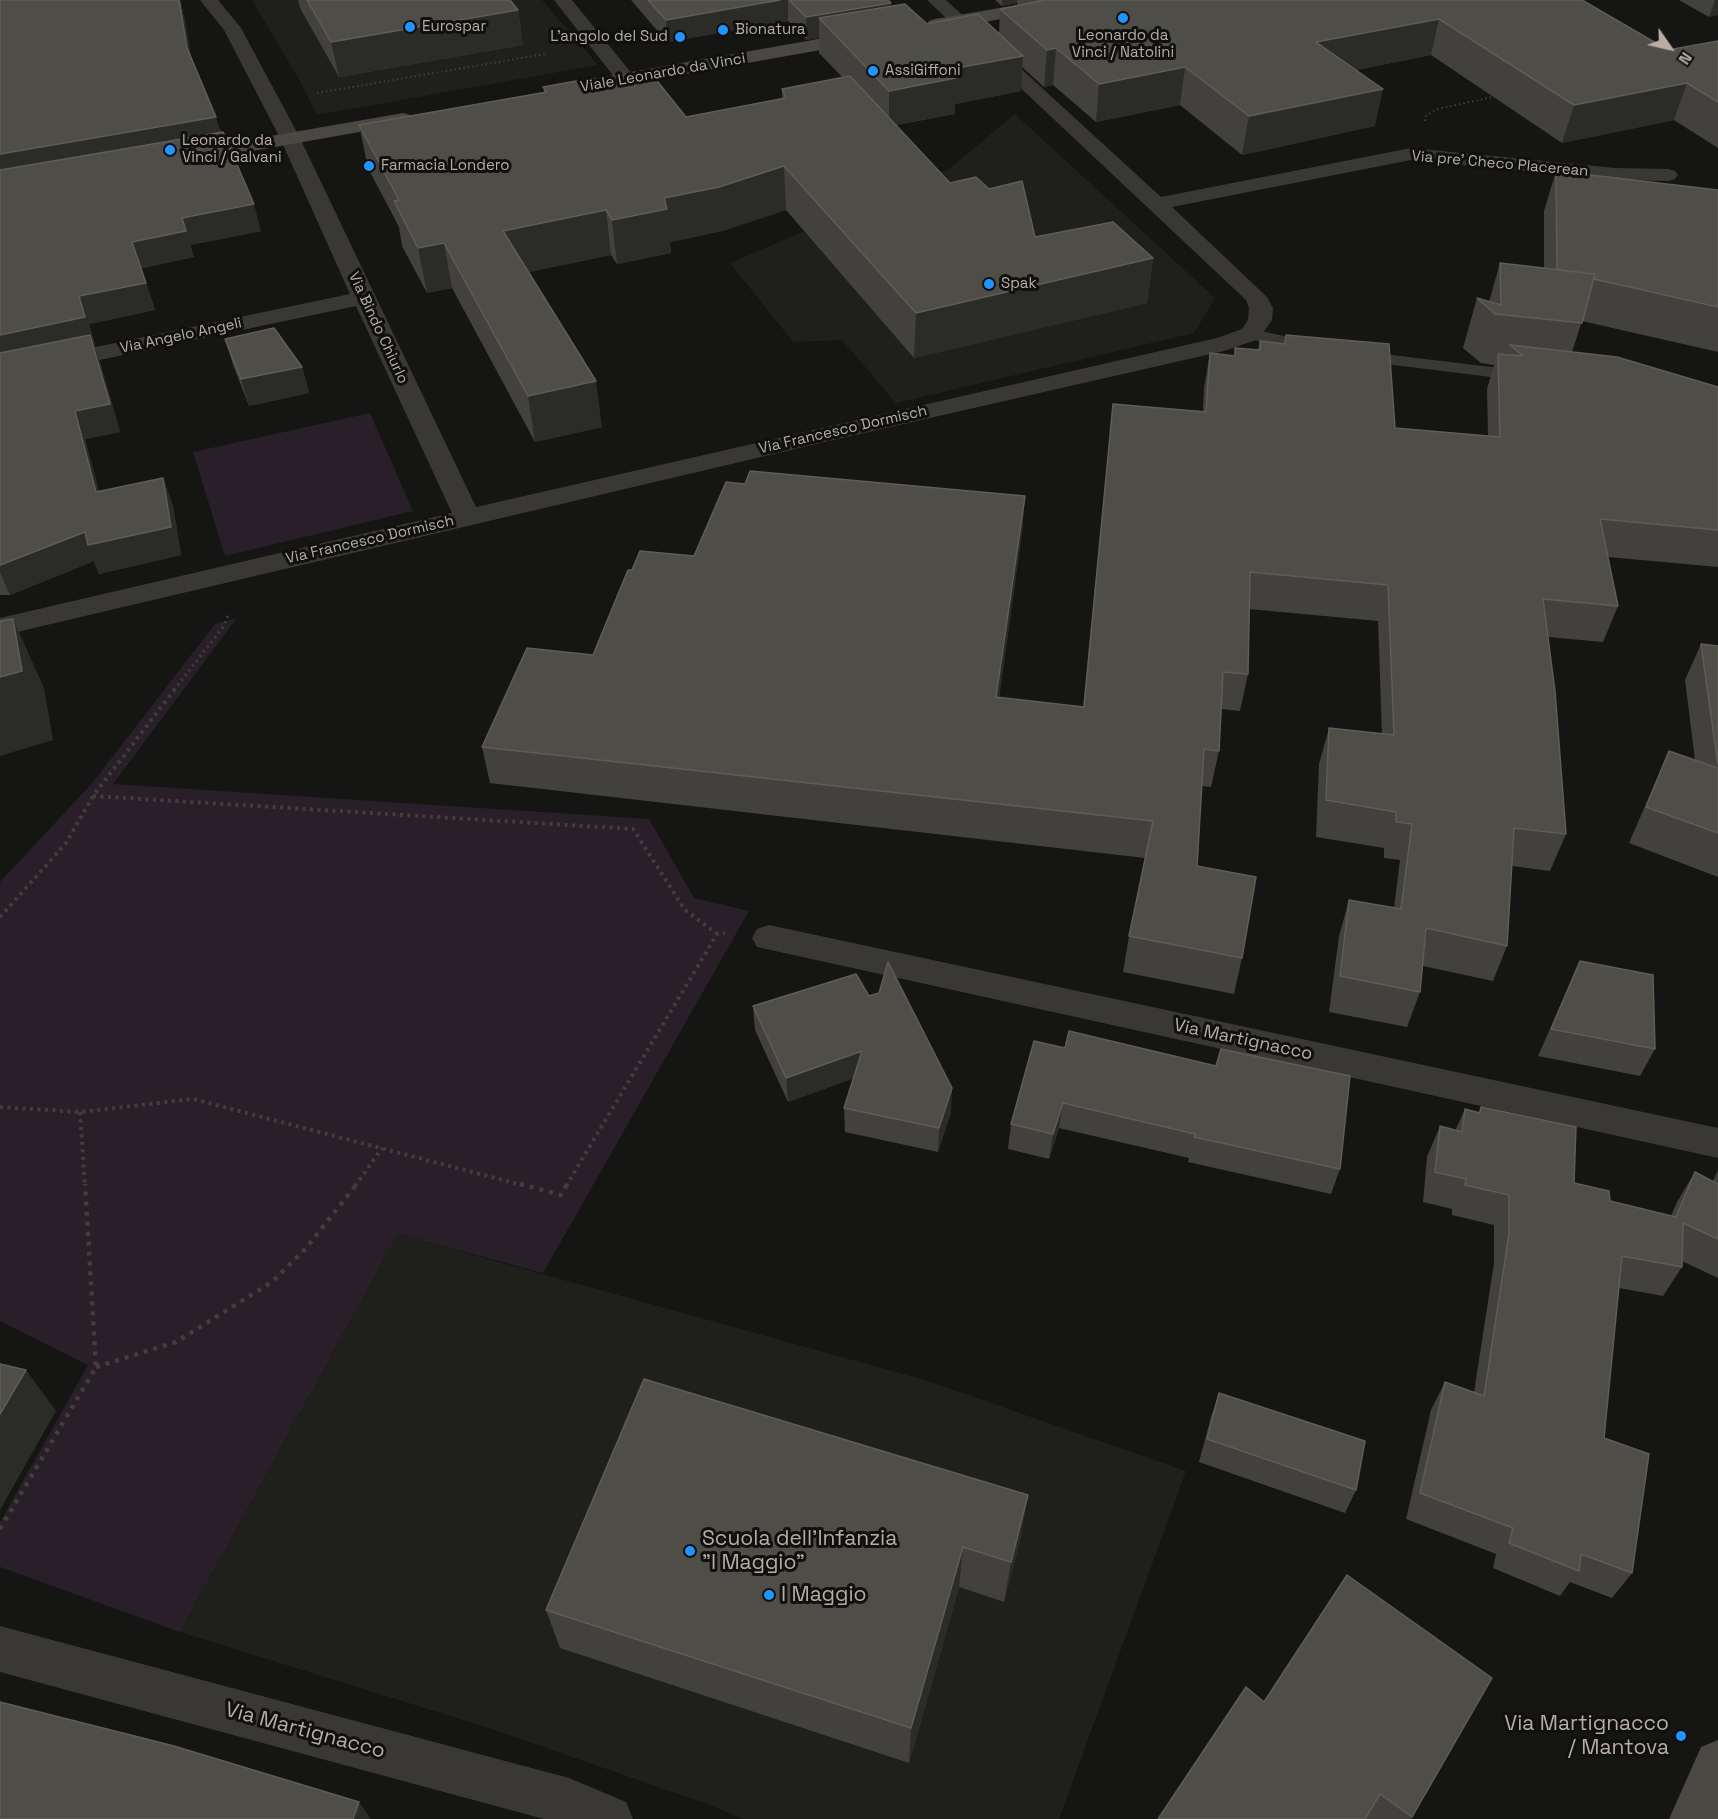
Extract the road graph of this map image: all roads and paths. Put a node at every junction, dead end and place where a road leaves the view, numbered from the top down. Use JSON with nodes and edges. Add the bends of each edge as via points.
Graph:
{"nodes":[{"id":1,"x":209,"y":0,"type":"edge"},
{"id":2,"x":563,"y":0,"type":"edge"},
{"id":3,"x":936,"y":0,"type":"edge"},
{"id":4,"x":1078,"y":0,"type":"edge"},
{"id":5,"x":959,"y":21,"type":"junction"},
{"id":6,"x":913,"y":29,"type":"edge"},
{"id":7,"x":879,"y":35,"type":"edge"},
{"id":8,"x":544,"y":54,"type":"dead end"},
{"id":9,"x":626,"y":79,"type":"junction"},
{"id":10,"x":317,"y":93,"type":"dead end"},
{"id":11,"x":1500,"y":95,"type":"edge"},
{"id":12,"x":534,"y":96,"type":"edge"},
{"id":13,"x":418,"y":116,"type":"edge"},
{"id":14,"x":290,"y":138,"type":"junction"},
{"id":15,"x":1423,"y":154,"type":"junction"},
{"id":16,"x":163,"y":161,"type":"edge"},
{"id":17,"x":1668,"y":175,"type":"dead end"},
{"id":18,"x":1157,"y":204,"type":"junction"},
{"id":19,"x":363,"y":298,"type":"junction"},
{"id":20,"x":1251,"y":334,"type":"junction"},
{"id":21,"x":0,"y":375,"type":"edge"},
{"id":22,"x":1541,"y":377,"type":"edge"},
{"id":23,"x":467,"y":516,"type":"junction"},
{"id":24,"x":231,"y":609,"type":"dead end"},
{"id":25,"x":0,"y":627,"type":"edge"},
{"id":26,"x":93,"y":796,"type":"junction"},
{"id":27,"x":0,"y":917,"type":"edge"},
{"id":28,"x":717,"y":934,"type":"junction"},
{"id":29,"x":769,"y":938,"type":"joint"},
{"id":30,"x":0,"y":1107,"type":"edge"},
{"id":31,"x":80,"y":1112,"type":"junction"},
{"id":32,"x":1718,"y":1143,"type":"edge"},
{"id":33,"x":382,"y":1148,"type":"junction"},
{"id":34,"x":96,"y":1367,"type":"junction"},
{"id":35,"x":0,"y":1529,"type":"edge"},
{"id":36,"x":0,"y":1649,"type":"edge"},
{"id":37,"x":1718,"y":1764,"type":"edge"},
{"id":38,"x":609,"y":1819,"type":"edge"},
{"id":39,"x":1693,"y":1819,"type":"edge"}],
"edges":[{"from":1,"to":14,"type":"street","name":"Via Bindo Chiurlo","via":[[232,28]]},
{"from":2,"to":9,"type":"street"},
{"from":3,"to":5,"type":"street"},
{"from":4,"to":5,"type":"main road"},
{"from":5,"to":6,"type":"main road"},
{"from":5,"to":18,"type":"street"},
{"from":7,"to":9,"type":"main road","name":"Viale Leonardo da Vinci"},
{"from":8,"to":10,"type":"path"},
{"from":9,"to":12,"type":"main road","name":"Viale Leonardo da Vinci"},
{"from":11,"to":15,"type":"path","via":[[1431,112],[1425,121]]},
{"from":13,"to":14,"type":"main road"},
{"from":14,"to":16,"type":"main road"},
{"from":14,"to":19,"type":"street","name":"Via Bindo Chiurlo"},
{"from":15,"to":17,"type":"street","name":"Via pre' Checo Placerean","via":[[1615,174]]},
{"from":15,"to":18,"type":"street","name":"Via pre' Checo Placerean","via":[[1398,155]]},
{"from":18,"to":20,"type":"street","via":[[1256,297],[1261,308],[1260,320]]},
{"from":19,"to":21,"type":"street","name":"Via Angelo Angeli"},
{"from":19,"to":23,"type":"street","name":"Via Bindo Chiurlo"},
{"from":20,"to":22,"type":"lane","via":[[1399,362]]},
{"from":20,"to":23,"type":"street","name":"Via Francesco Dormisch","via":[[1224,344]]},
{"from":23,"to":25,"type":"street","name":"Via Francesco Dormisch"},
{"from":24,"to":26,"type":"path","via":[[223,627]]},
{"from":26,"to":27,"type":"path","via":[[66,843]]},
{"from":26,"to":28,"type":"path","via":[[633,829],[685,910]]},
{"from":28,"to":29,"type":"path","via":[[739,932]]},
{"from":28,"to":33,"type":"path","via":[[561,1195]]},
{"from":29,"to":32,"type":"street","name":"Via Martignacco"},
{"from":30,"to":31,"type":"path"},
{"from":31,"to":33,"type":"path","via":[[193,1099]]},
{"from":31,"to":34,"type":"path"},
{"from":33,"to":34,"type":"path","via":[[307,1247],[272,1282],[176,1342]]},
{"from":34,"to":35,"type":"path"},
{"from":36,"to":38,"type":"street","name":"Via Martignacco","via":[[558,1799]]},
{"from":37,"to":39,"type":"main road"}]}
